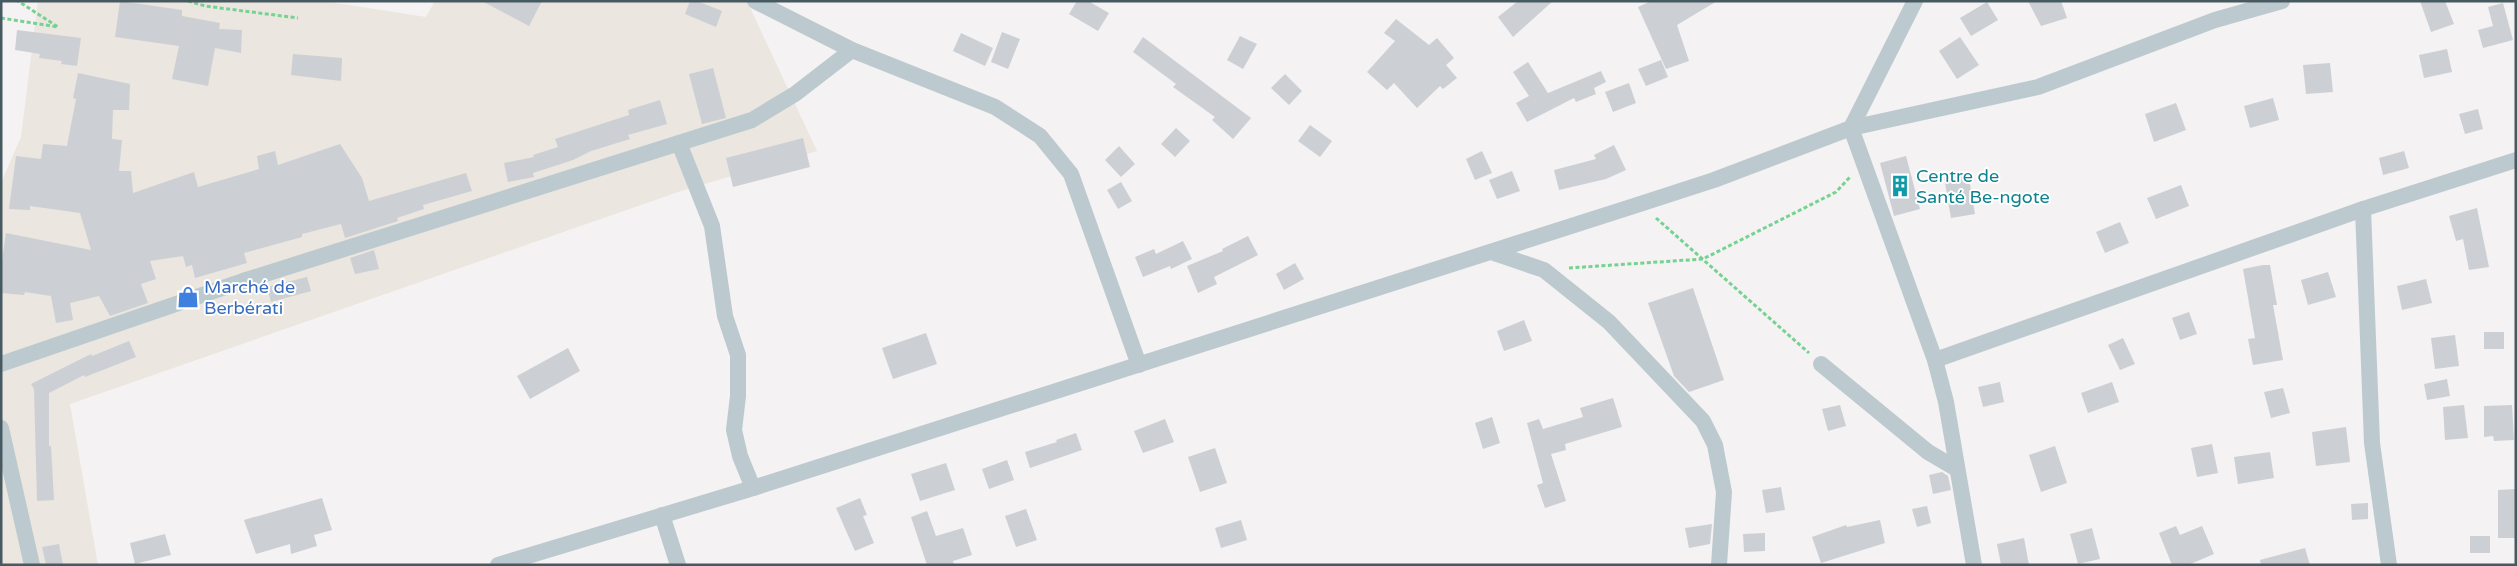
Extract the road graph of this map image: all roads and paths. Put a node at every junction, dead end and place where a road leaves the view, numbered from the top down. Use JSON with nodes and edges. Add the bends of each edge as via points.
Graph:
{"nodes":[{"id":1,"x":18,"y":1,"type":"edge"},
{"id":2,"x":188,"y":1,"type":"edge"},
{"id":3,"x":755,"y":1,"type":"edge"},
{"id":4,"x":1915,"y":1,"type":"edge"},
{"id":5,"x":2282,"y":1,"type":"edge"},
{"id":6,"x":1,"y":18,"type":"edge"},
{"id":7,"x":298,"y":18,"type":"dead end"},
{"id":8,"x":852,"y":50,"type":"junction"},
{"id":9,"x":1851,"y":128,"type":"junction"},
{"id":10,"x":679,"y":143,"type":"junction"},
{"id":11,"x":2516,"y":160,"type":"edge"},
{"id":12,"x":1863,"y":163,"type":"junction"},
{"id":13,"x":1640,"y":204,"type":"junction"},
{"id":14,"x":2364,"y":209,"type":"junction"},
{"id":15,"x":1491,"y":252,"type":"junction"},
{"id":16,"x":1703,"y":259,"type":"junction"},
{"id":17,"x":1544,"y":270,"type":"junction"},
{"id":18,"x":1935,"y":360,"type":"junction"},
{"id":19,"x":1,"y":364,"type":"edge"},
{"id":20,"x":1820,"y":364,"type":"joint"},
{"id":21,"x":1139,"y":365,"type":"junction"},
{"id":22,"x":1,"y":428,"type":"edge"},
{"id":23,"x":1958,"y":469,"type":"junction"},
{"id":24,"x":753,"y":488,"type":"junction"},
{"id":25,"x":662,"y":515,"type":"junction"},
{"id":26,"x":32,"y":565,"type":"edge"},
{"id":27,"x":498,"y":565,"type":"edge"},
{"id":28,"x":678,"y":565,"type":"edge"},
{"id":29,"x":1719,"y":565,"type":"edge"},
{"id":30,"x":1974,"y":565,"type":"edge"},
{"id":31,"x":2389,"y":565,"type":"edge"}],
"edges":[{"from":1,"to":6,"type":"path","via":[[58,27]]},
{"from":2,"to":7,"type":"path"},
{"from":3,"to":8,"type":"street"},
{"from":4,"to":9,"type":"street"},
{"from":5,"to":9,"type":"street","via":[[2214,20],[2038,88]]},
{"from":8,"to":10,"type":"street","via":[[795,94],[752,120]]},
{"from":8,"to":21,"type":"street","via":[[995,108],[1040,136],[1071,174]]},
{"from":9,"to":12,"type":"street"},
{"from":9,"to":13,"type":"street"},
{"from":10,"to":19,"type":"street","via":[[243,281]]},
{"from":10,"to":24,"type":"street","via":[[712,226],[725,316],[738,355],[734,430]]},
{"from":11,"to":14,"type":"street"},
{"from":12,"to":16,"type":"path","via":[[1836,192]]},
{"from":12,"to":18,"type":"street"},
{"from":13,"to":15,"type":"street"},
{"from":13,"to":16,"type":"path"},
{"from":14,"to":18,"type":"street"},
{"from":14,"to":31,"type":"street","via":[[2372,443]]},
{"from":15,"to":17,"type":"street"},
{"from":15,"to":21,"type":"street"},
{"from":16,"to":17,"type":"path"},
{"from":16,"to":20,"type":"path"},
{"from":17,"to":29,"type":"street","via":[[1609,322],[1703,421],[1715,445],[1724,492]]},
{"from":18,"to":23,"type":"street"},
{"from":20,"to":23,"type":"street","via":[[1928,452]]},
{"from":21,"to":24,"type":"street"},
{"from":22,"to":26,"type":"street"},
{"from":23,"to":30,"type":"street"},
{"from":24,"to":25,"type":"street"},
{"from":25,"to":27,"type":"street"},
{"from":25,"to":28,"type":"street"}]}
